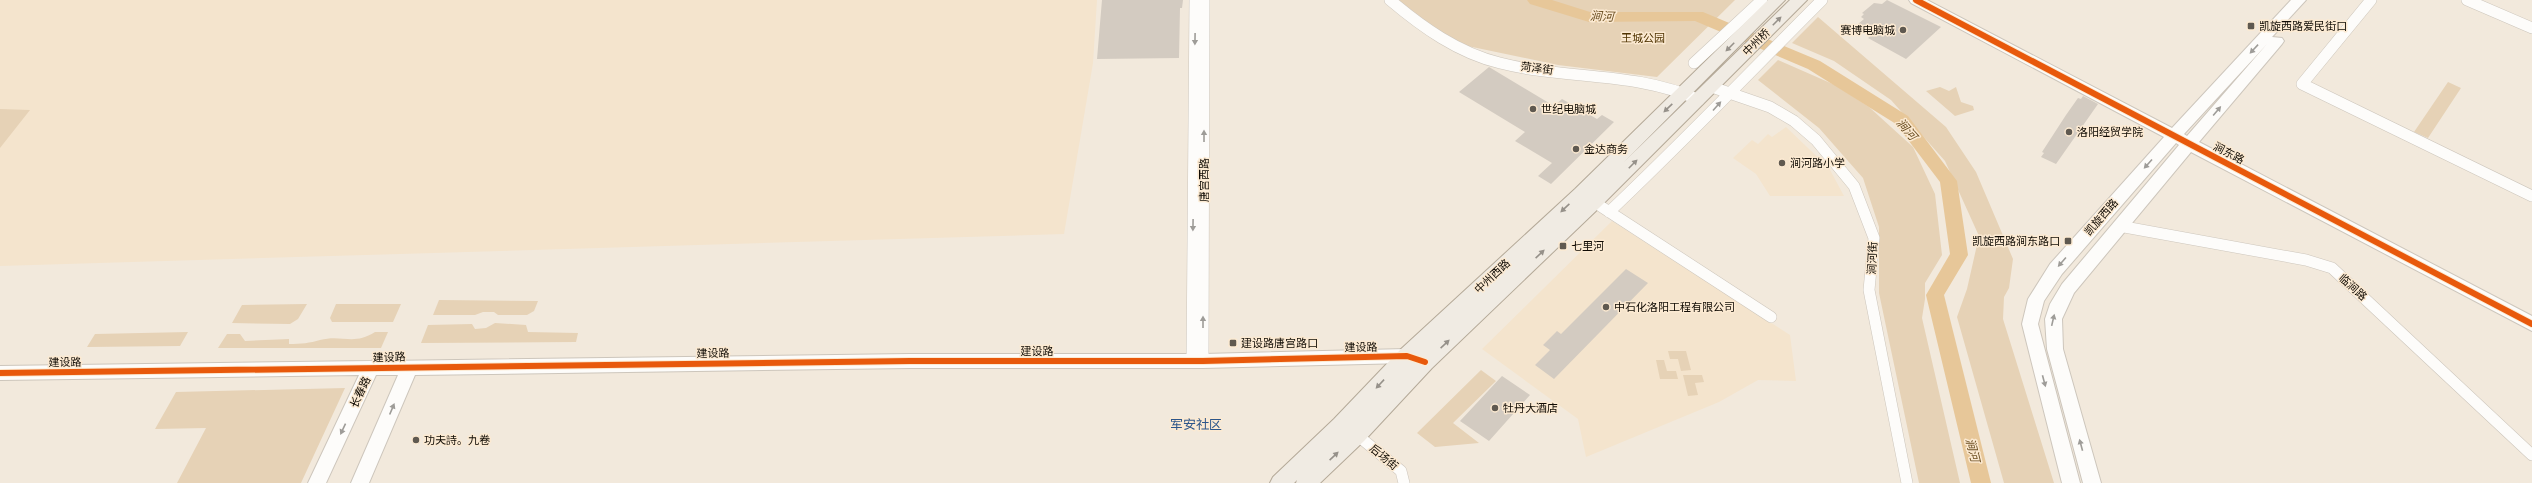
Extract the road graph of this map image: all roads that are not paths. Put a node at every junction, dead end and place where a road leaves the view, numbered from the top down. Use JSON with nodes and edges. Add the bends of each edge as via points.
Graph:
{"nodes":[{"id":1,"x":1195,"y":0,"type":"edge"},
{"id":2,"x":1204,"y":0,"type":"edge"},
{"id":3,"x":1390,"y":0,"type":"edge"},
{"id":4,"x":1762,"y":0,"type":"edge"},
{"id":5,"x":1777,"y":0,"type":"edge"},
{"id":6,"x":1822,"y":0,"type":"edge"},
{"id":7,"x":1916,"y":0,"type":"edge"},
{"id":8,"x":1923,"y":0,"type":"edge"},
{"id":9,"x":2299,"y":0,"type":"edge"},
{"id":10,"x":2311,"y":0,"type":"edge"},
{"id":11,"x":2371,"y":0,"type":"edge"},
{"id":12,"x":2467,"y":0,"type":"edge"},
{"id":13,"x":1796,"y":3,"type":"edge"},
{"id":14,"x":2532,"y":28,"type":"edge"},
{"id":15,"x":1716,"y":80,"type":"junction"},
{"id":16,"x":1692,"y":96,"type":"junction"},
{"id":17,"x":2175,"y":134,"type":"junction"},
{"id":18,"x":2190,"y":142,"type":"junction"},
{"id":19,"x":2532,"y":196,"type":"edge"},
{"id":20,"x":1595,"y":203,"type":"junction"},
{"id":21,"x":2119,"y":226,"type":"junction"},
{"id":22,"x":1771,"y":317,"type":"dead end"},
{"id":23,"x":2532,"y":319,"type":"edge"},
{"id":24,"x":2532,"y":324,"type":"edge"},
{"id":25,"x":1415,"y":356,"type":"junction"},
{"id":26,"x":1198,"y":357,"type":"junction"},
{"id":27,"x":403,"y":363,"type":"junction"},
{"id":28,"x":0,"y":364,"type":"edge"},
{"id":29,"x":371,"y":368,"type":"junction"},
{"id":30,"x":0,"y":373,"type":"edge"},
{"id":31,"x":1356,"y":435,"type":"junction"},
{"id":32,"x":2532,"y":455,"type":"edge"},
{"id":33,"x":317,"y":483,"type":"edge"},
{"id":34,"x":360,"y":483,"type":"edge"},
{"id":35,"x":1280,"y":483,"type":"edge"},
{"id":36,"x":1306,"y":483,"type":"edge"},
{"id":37,"x":1404,"y":483,"type":"edge"},
{"id":38,"x":1907,"y":483,"type":"edge"},
{"id":39,"x":2071,"y":483,"type":"edge"},
{"id":40,"x":2092,"y":483,"type":"edge"}],
"edges":[{"from":1,"to":26,"type":"street","name":"唐宫西路","one_way":true},
{"from":26,"to":2,"type":"street","name":"唐宫西路","one_way":true},
{"from":3,"to":16,"type":"street","name":"菏泽街","via":[[1420,25],[1469,52],[1513,65],[1619,78]]},
{"from":4,"to":15,"type":"street"},
{"from":5,"to":15,"type":"main road","name":"中州桥","one_way":true},
{"from":6,"to":15,"type":"street","via":[[1808,14]]},
{"from":7,"to":17,"type":"street","name":"涧东路"},
{"from":8,"to":17,"type":"street","name":"涧东路"},
{"from":9,"to":17,"type":"street","name":"凯旋西路","one_way":true},
{"from":18,"to":10,"type":"street","name":"凯旋西路","one_way":true},
{"from":11,"to":19,"type":"street","via":[[2302,84]]},
{"from":12,"to":14,"type":"street"},
{"from":15,"to":13,"type":"main road","name":"中州桥","one_way":true},
{"from":15,"to":16,"type":"main road","name":"中州西路"},
{"from":20,"to":15,"type":"street","one_way":true,"via":[[1700,125]]},
{"from":15,"to":38,"type":"street","name":"涧河街","via":[[1794,122],[1816,140],[1854,186],[1874,238],[1869,290]]},
{"from":16,"to":20,"type":"main road","name":"中州西路"},
{"from":17,"to":18,"type":"street","name":"涧东路"},
{"from":17,"to":39,"type":"street","name":"凯旋西路","one_way":true,"via":[[2056,269],[2036,299],[2030,324]]},
{"from":18,"to":21,"type":"street","name":"凯旋西路"},
{"from":18,"to":23,"type":"street","name":"涧东路"},
{"from":18,"to":24,"type":"street","name":"涧东路"},
{"from":20,"to":22,"type":"street"},
{"from":20,"to":25,"type":"main road","name":"中州西路"},
{"from":21,"to":32,"type":"street","name":"临涧路","via":[[2306,260],[2332,268]]},
{"from":40,"to":21,"type":"street","name":"凯旋西路","one_way":true,"via":[[2051,329],[2056,307],[2074,279]]},
{"from":25,"to":26,"type":"street","name":"建设路"},
{"from":25,"to":31,"type":"main road","name":"中州西路"},
{"from":25,"to":35,"type":"main road","name":"中州西路","one_way":true},
{"from":26,"to":27,"type":"street","name":"建设路"},
{"from":27,"to":28,"type":"street","name":"建设路"},
{"from":27,"to":29,"type":"street","name":"建设路"},
{"from":34,"to":27,"type":"street","one_way":true},
{"from":29,"to":30,"type":"street","name":"建设路"},
{"from":29,"to":33,"type":"street","name":"长春路","one_way":true},
{"from":36,"to":31,"type":"main road","name":"中州西路","one_way":true},
{"from":31,"to":37,"type":"street","name":"后场街","via":[[1401,471]]}]}
